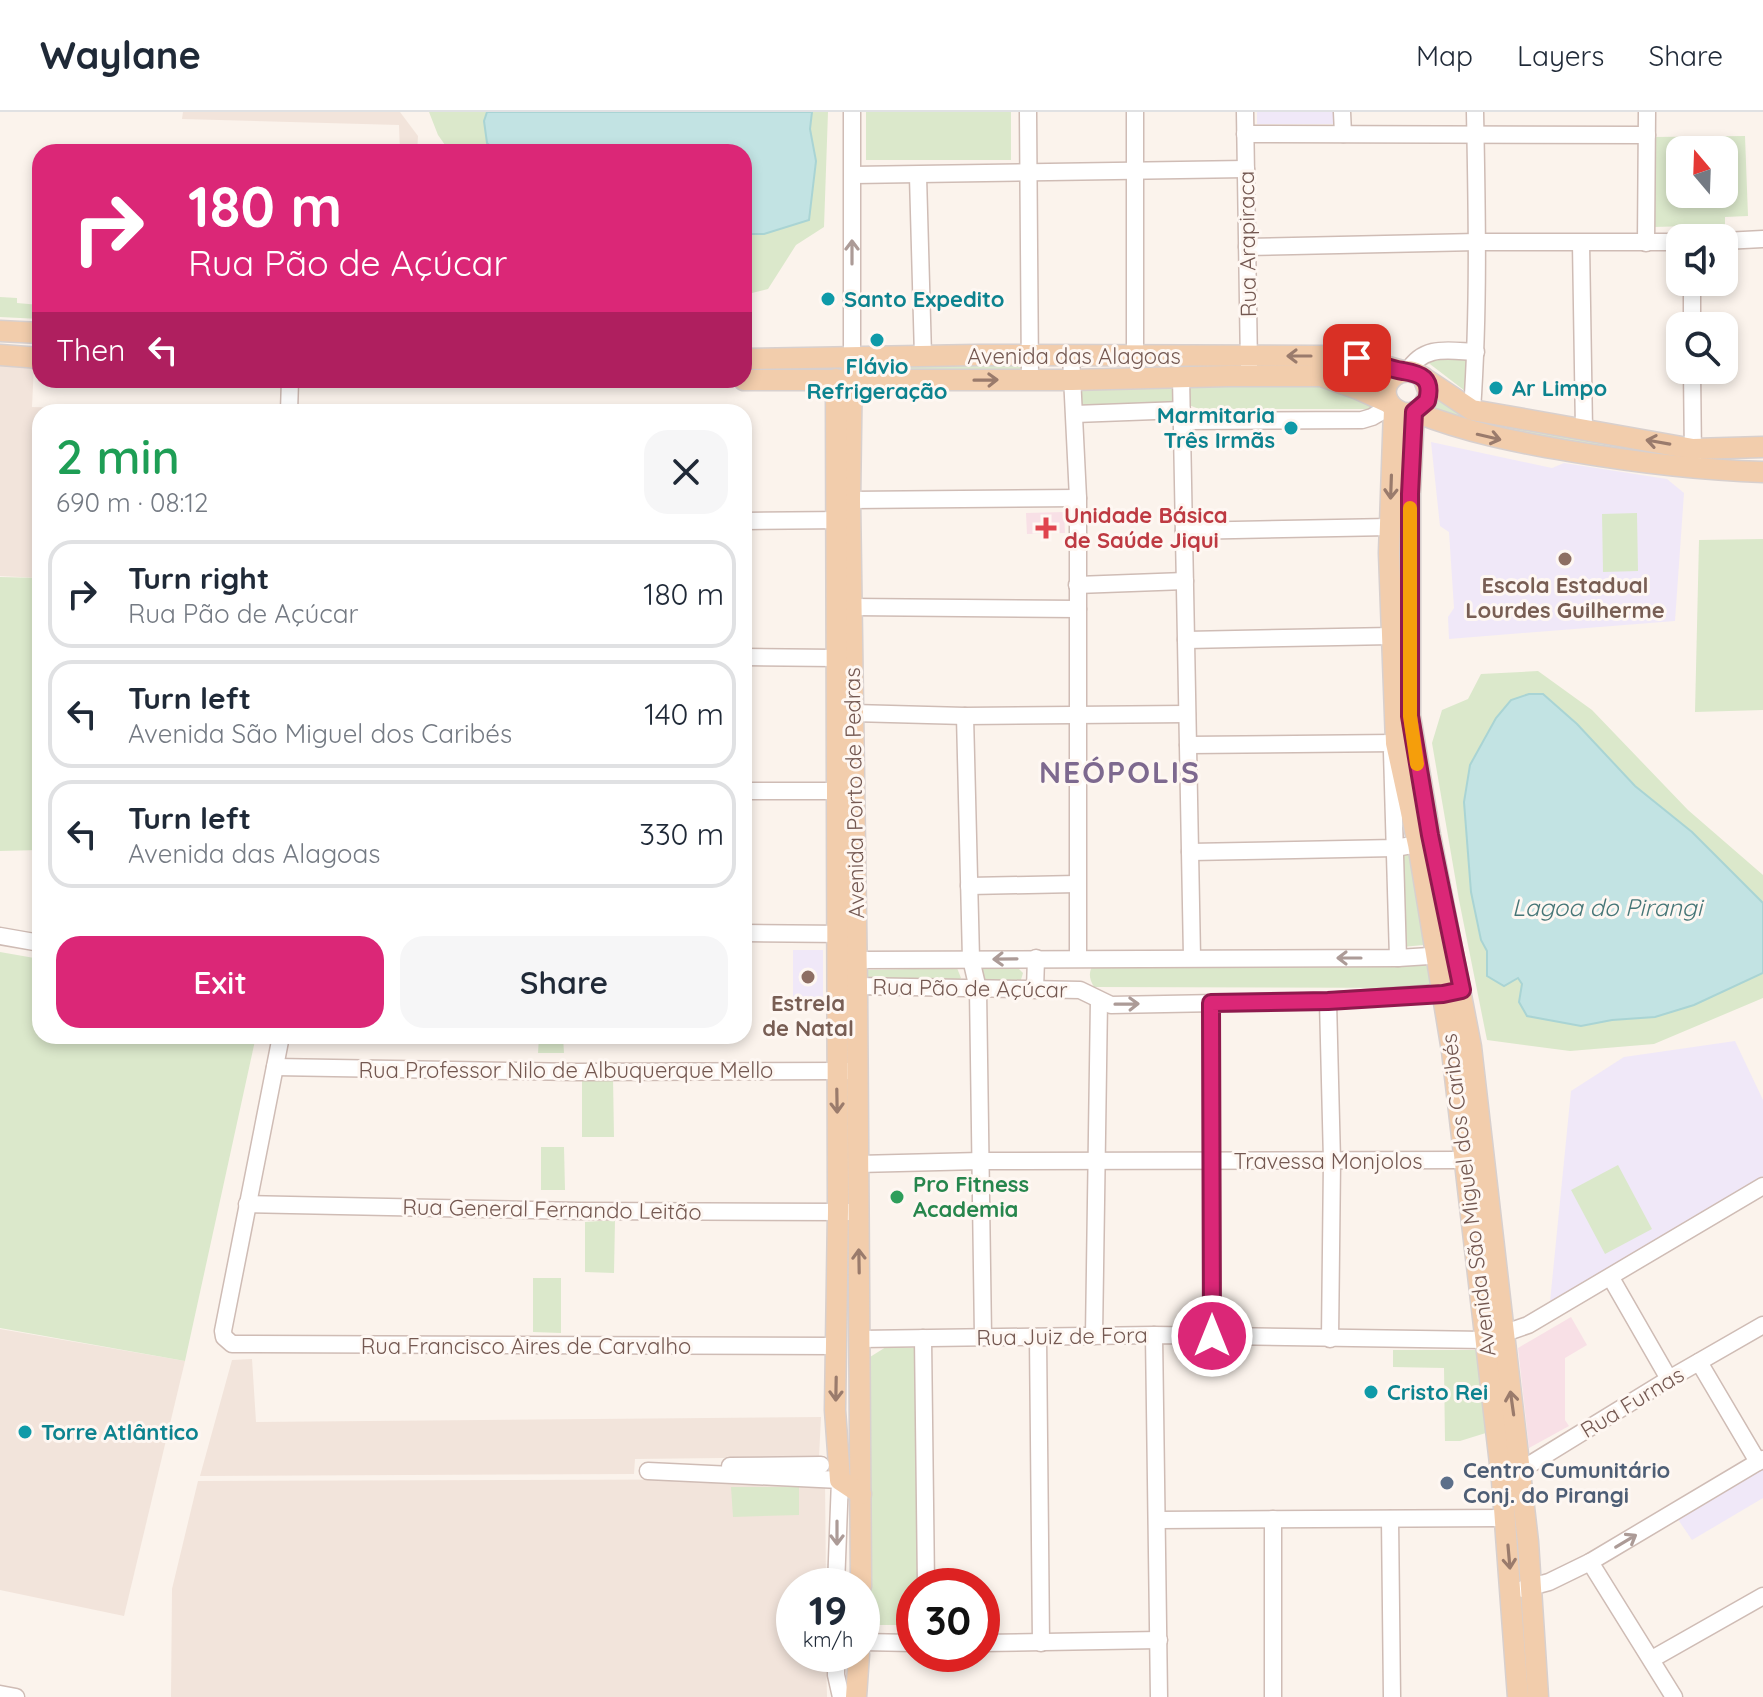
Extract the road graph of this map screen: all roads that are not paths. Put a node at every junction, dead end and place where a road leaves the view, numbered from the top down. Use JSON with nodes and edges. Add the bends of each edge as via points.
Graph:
{"nodes":[{"id":1,"x":852,"y":112,"type":"edge"},
{"id":2,"x":1028,"y":112,"type":"edge"},
{"id":3,"x":1135,"y":112,"type":"edge"},
{"id":4,"x":1245,"y":112,"type":"edge"},
{"id":5,"x":1342,"y":112,"type":"edge"},
{"id":6,"x":1475,"y":112,"type":"edge"},
{"id":7,"x":1647,"y":112,"type":"edge"},
{"id":8,"x":1475,"y":133,"type":"junction"},
{"id":9,"x":1245,"y":134,"type":"junction"},
{"id":10,"x":1343,"y":134,"type":"junction"},
{"id":11,"x":1647,"y":135,"type":"junction"},
{"id":12,"x":1246,"y":169,"type":"junction"},
{"id":13,"x":1136,"y":171,"type":"junction"},
{"id":14,"x":1029,"y":174,"type":"junction"},
{"id":15,"x":853,"y":175,"type":"junction"},
{"id":16,"x":918,"y":176,"type":"junction"},
{"id":17,"x":1763,"y":239,"type":"edge"},
{"id":18,"x":1738,"y":240,"type":"edge"},
{"id":19,"x":1477,"y":242,"type":"junction"},
{"id":20,"x":1666,"y":242,"type":"edge"},
{"id":21,"x":1581,"y":243,"type":"junction"},
{"id":22,"x":1646,"y":243,"type":"junction"},
{"id":23,"x":1247,"y":247,"type":"junction"},
{"id":24,"x":1,"y":331,"type":"edge"},
{"id":25,"x":32,"y":333,"type":"edge"},
{"id":26,"x":1476,"y":352,"type":"junction"},
{"id":27,"x":0,"y":355,"type":"edge"},
{"id":28,"x":923,"y":356,"type":"junction"},
{"id":29,"x":1030,"y":356,"type":"junction"},
{"id":30,"x":1071,"y":356,"type":"junction"},
{"id":31,"x":1135,"y":356,"type":"junction"},
{"id":32,"x":32,"y":357,"type":"edge"},
{"id":33,"x":852,"y":358,"type":"junction"},
{"id":34,"x":752,"y":359,"type":"edge"},
{"id":35,"x":766,"y":359,"type":"junction"},
{"id":36,"x":752,"y":365,"type":"edge"},
{"id":37,"x":1248,"y":366,"type":"junction"},
{"id":38,"x":1411,"y":373,"type":"junction"},
{"id":39,"x":1181,"y":377,"type":"junction"},
{"id":40,"x":844,"y":379,"type":"junction"},
{"id":41,"x":752,"y":380,"type":"edge"},
{"id":42,"x":1030,"y":380,"type":"junction"},
{"id":43,"x":1072,"y":380,"type":"junction"},
{"id":44,"x":1692,"y":384,"type":"edge"},
{"id":45,"x":1401,"y":408,"type":"junction"},
{"id":46,"x":1472,"y":410,"type":"junction"},
{"id":47,"x":1075,"y":414,"type":"junction"},
{"id":48,"x":1182,"y":415,"type":"junction"},
{"id":49,"x":1584,"y":430,"type":"junction"},
{"id":50,"x":1763,"y":447,"type":"edge"},
{"id":51,"x":1693,"y":459,"type":"junction"},
{"id":52,"x":1763,"y":472,"type":"edge"},
{"id":53,"x":1078,"y":498,"type":"junction"},
{"id":54,"x":846,"y":513,"type":"junction"},
{"id":55,"x":752,"y":520,"type":"edge"},
{"id":56,"x":1390,"y":527,"type":"junction"},
{"id":57,"x":1184,"y":531,"type":"junction"},
{"id":58,"x":1185,"y":581,"type":"junction"},
{"id":59,"x":1400,"y":582,"type":"junction"},
{"id":60,"x":1077,"y":585,"type":"junction"},
{"id":61,"x":852,"y":607,"type":"junction"},
{"id":62,"x":1078,"y":609,"type":"junction"},
{"id":63,"x":1392,"y":636,"type":"junction"},
{"id":64,"x":1186,"y":640,"type":"junction"},
{"id":65,"x":752,"y":657,"type":"edge"},
{"id":66,"x":836,"y":658,"type":"junction"},
{"id":67,"x":853,"y":713,"type":"junction"},
{"id":68,"x":1187,"y":714,"type":"junction"},
{"id":69,"x":965,"y":716,"type":"junction"},
{"id":70,"x":1076,"y":716,"type":"junction"},
{"id":71,"x":1394,"y":743,"type":"junction"},
{"id":72,"x":1188,"y":745,"type":"junction"},
{"id":73,"x":752,"y":791,"type":"edge"},
{"id":74,"x":846,"y":791,"type":"junction"},
{"id":75,"x":1418,"y":844,"type":"junction"},
{"id":76,"x":1395,"y":848,"type":"junction"},
{"id":77,"x":1190,"y":852,"type":"junction"},
{"id":78,"x":1077,"y":884,"type":"junction"},
{"id":79,"x":969,"y":886,"type":"junction"},
{"id":80,"x":752,"y":933,"type":"edge"},
{"id":81,"x":847,"y":934,"type":"junction"},
{"id":82,"x":0,"y":936,"type":"edge"},
{"id":83,"x":32,"y":942,"type":"edge"},
{"id":84,"x":1445,"y":955,"type":"junction"},
{"id":85,"x":1192,"y":957,"type":"junction"},
{"id":86,"x":1036,"y":958,"type":"junction"},
{"id":87,"x":1078,"y":958,"type":"junction"},
{"id":88,"x":1398,"y":958,"type":"junction"},
{"id":89,"x":971,"y":959,"type":"junction"},
{"id":90,"x":856,"y":960,"type":"junction"},
{"id":91,"x":857,"y":986,"type":"junction"},
{"id":92,"x":978,"y":989,"type":"junction"},
{"id":93,"x":1035,"y":990,"type":"junction"},
{"id":94,"x":1452,"y":992,"type":"junction"},
{"id":95,"x":1099,"y":1000,"type":"junction"},
{"id":96,"x":1328,"y":1001,"type":"junction"},
{"id":97,"x":1211,"y":1003,"type":"junction"},
{"id":98,"x":279,"y":1044,"type":"edge"},
{"id":99,"x":275,"y":1067,"type":"junction"},
{"id":100,"x":847,"y":1071,"type":"junction"},
{"id":101,"x":1096,"y":1160,"type":"junction"},
{"id":102,"x":1463,"y":1160,"type":"junction"},
{"id":103,"x":980,"y":1161,"type":"junction"},
{"id":104,"x":1212,"y":1161,"type":"junction"},
{"id":105,"x":1332,"y":1161,"type":"junction"},
{"id":106,"x":858,"y":1164,"type":"junction"},
{"id":107,"x":1761,"y":1191,"type":"edge"},
{"id":108,"x":247,"y":1204,"type":"junction"},
{"id":109,"x":848,"y":1212,"type":"junction"},
{"id":110,"x":1611,"y":1278,"type":"junction"},
{"id":111,"x":1763,"y":1325,"type":"edge"},
{"id":112,"x":1154,"y":1335,"type":"junction"},
{"id":113,"x":1094,"y":1336,"type":"junction"},
{"id":114,"x":1212,"y":1336,"type":"junction"},
{"id":115,"x":983,"y":1337,"type":"junction"},
{"id":116,"x":1038,"y":1337,"type":"junction"},
{"id":117,"x":923,"y":1338,"type":"junction"},
{"id":118,"x":1494,"y":1338,"type":"junction"},
{"id":119,"x":860,"y":1339,"type":"junction"},
{"id":120,"x":1330,"y":1339,"type":"junction"},
{"id":121,"x":836,"y":1346,"type":"junction"},
{"id":122,"x":1699,"y":1362,"type":"junction"},
{"id":123,"x":1669,"y":1379,"type":"junction"},
{"id":124,"x":1760,"y":1460,"type":"edge"},
{"id":125,"x":1520,"y":1470,"type":"junction"},
{"id":126,"x":648,"y":1471,"type":"dead end"},
{"id":127,"x":697,"y":1471,"type":"junction"},
{"id":128,"x":834,"y":1472,"type":"junction"},
{"id":129,"x":1502,"y":1481,"type":"junction"},
{"id":130,"x":861,"y":1484,"type":"junction"},
{"id":131,"x":1505,"y":1518,"type":"junction"},
{"id":132,"x":1273,"y":1519,"type":"junction"},
{"id":133,"x":1390,"y":1519,"type":"junction"},
{"id":134,"x":1158,"y":1520,"type":"junction"},
{"id":135,"x":1590,"y":1562,"type":"junction"},
{"id":136,"x":836,"y":1568,"type":"edge"},
{"id":137,"x":861,"y":1568,"type":"edge"},
{"id":138,"x":926,"y":1568,"type":"edge"},
{"id":139,"x":1522,"y":1590,"type":"junction"},
{"id":140,"x":1763,"y":1596,"type":"edge"},
{"id":141,"x":1159,"y":1640,"type":"junction"},
{"id":142,"x":1000,"y":1643,"type":"edge"},
{"id":143,"x":1041,"y":1643,"type":"junction"},
{"id":144,"x":1652,"y":1659,"type":"junction"},
{"id":145,"x":836,"y":1672,"type":"edge"},
{"id":146,"x":858,"y":1672,"type":"edge"},
{"id":147,"x":0,"y":1694,"type":"edge"},
{"id":148,"x":1534,"y":1695,"type":"edge"},
{"id":149,"x":16,"y":1697,"type":"edge"},
{"id":150,"x":841,"y":1697,"type":"edge"},
{"id":151,"x":856,"y":1697,"type":"edge"},
{"id":152,"x":1159,"y":1697,"type":"edge"},
{"id":153,"x":1273,"y":1697,"type":"edge"},
{"id":154,"x":1392,"y":1697,"type":"edge"},
{"id":155,"x":1674,"y":1697,"type":"edge"}],
"edges":[{"from":1,"to":15,"type":"street","name":"Avenida Porto de Pedras"},
{"from":2,"to":14,"type":"street"},
{"from":3,"to":13,"type":"street"},
{"from":4,"to":9,"type":"street","name":"Rua Arapiraca"},
{"from":5,"to":10,"type":"street"},
{"from":6,"to":8,"type":"street"},
{"from":7,"to":11,"type":"street"},
{"from":8,"to":10,"type":"street"},
{"from":8,"to":11,"type":"street"},
{"from":8,"to":19,"type":"street"},
{"from":9,"to":10,"type":"street"},
{"from":9,"to":12,"type":"street","name":"Rua Arapiraca"},
{"from":11,"to":22,"type":"street"},
{"from":12,"to":13,"type":"street"},
{"from":12,"to":23,"type":"street","name":"Rua Arapiraca"},
{"from":13,"to":14,"type":"street"},
{"from":13,"to":31,"type":"street"},
{"from":14,"to":16,"type":"street"},
{"from":14,"to":29,"type":"street"},
{"from":15,"to":16,"type":"street"},
{"from":33,"to":15,"type":"street","name":"Avenida Porto de Pedras","one_way":true},
{"from":16,"to":28,"type":"street"},
{"from":17,"to":18,"type":"street"},
{"from":19,"to":21,"type":"street"},
{"from":19,"to":23,"type":"street"},
{"from":19,"to":26,"type":"street"},
{"from":20,"to":22,"type":"street"},
{"from":21,"to":22,"type":"street"},
{"from":21,"to":49,"type":"street"},
{"from":23,"to":37,"type":"street","name":"Rua Arapiraca"},
{"from":24,"to":25,"type":"main road"},
{"from":26,"to":38,"type":"street","via":[[1422,354]]},
{"from":26,"to":46,"type":"street"},
{"from":27,"to":32,"type":"main road"},
{"from":28,"to":29,"type":"main road","name":"Avenida das Alagoas"},
{"from":28,"to":33,"type":"main road","name":"Avenida das Alagoas"},
{"from":29,"to":30,"type":"main road","name":"Avenida das Alagoas"},
{"from":29,"to":42,"type":"street"},
{"from":30,"to":31,"type":"main road","name":"Avenida das Alagoas"},
{"from":30,"to":43,"type":"street"},
{"from":31,"to":37,"type":"main road","name":"Avenida das Alagoas"},
{"from":33,"to":35,"type":"main road","name":"Avenida das Alagoas"},
{"from":33,"to":40,"type":"main road","name":"Avenida Porto de Pedras"},
{"from":34,"to":35,"type":"main road","name":"Avenida das Alagoas"},
{"from":35,"to":36,"type":"main road"},
{"from":38,"to":37,"type":"main road","name":"Avenida das Alagoas","one_way":true,"via":[[1357,358]]},
{"from":37,"to":39,"type":"main road","name":"Avenida das Alagoas"},
{"from":37,"to":45,"type":"main road","name":"Avenida das Alagoas","via":[[1321,376]]},
{"from":38,"to":45,"type":"main road","via":[[1387,384],[1387,397]]},
{"from":38,"to":45,"type":"main road","via":[[1429,393],[1427,401]]},
{"from":38,"to":46,"type":"main road","name":"Avenida das Alagoas"},
{"from":39,"to":43,"type":"main road","name":"Avenida das Alagoas"},
{"from":39,"to":48,"type":"street"},
{"from":40,"to":41,"type":"main road","name":"Avenida das Alagoas"},
{"from":40,"to":42,"type":"main road","name":"Avenida das Alagoas","one_way":true},
{"from":40,"to":54,"type":"main road","name":"Avenida Porto de Pedras"},
{"from":42,"to":43,"type":"main road","name":"Avenida das Alagoas"},
{"from":43,"to":47,"type":"street"},
{"from":44,"to":51,"type":"street"},
{"from":45,"to":48,"type":"street","via":[[1362,420]]},
{"from":45,"to":51,"type":"main road","name":"Avenida das Alagoas","one_way":true,"via":[[1492,438],[1645,464]]},
{"from":45,"to":56,"type":"main road","name":"Avenida São Miguel dos Caribés","one_way":true},
{"from":45,"to":59,"type":"main road","name":"Avenida São Miguel dos Caribés"},
{"from":46,"to":49,"type":"main road","name":"Avenida das Alagoas"},
{"from":47,"to":48,"type":"street"},
{"from":47,"to":53,"type":"street"},
{"from":48,"to":57,"type":"street"},
{"from":51,"to":49,"type":"main road","name":"Avenida das Alagoas","one_way":true},
{"from":50,"to":51,"type":"main road","name":"Avenida das Alagoas"},
{"from":51,"to":52,"type":"main road","name":"Avenida das Alagoas"},
{"from":53,"to":54,"type":"street"},
{"from":53,"to":60,"type":"street"},
{"from":54,"to":55,"type":"street"},
{"from":54,"to":61,"type":"main road","name":"Avenida Porto de Pedras"},
{"from":54,"to":66,"type":"main road","name":"Avenida Porto de Pedras"},
{"from":56,"to":57,"type":"street"},
{"from":56,"to":59,"type":"main road","name":"Avenida São Miguel dos Caribés"},
{"from":57,"to":58,"type":"street"},
{"from":58,"to":60,"type":"street"},
{"from":58,"to":64,"type":"street"},
{"from":59,"to":63,"type":"main road","name":"Avenida São Miguel dos Caribés"},
{"from":59,"to":84,"type":"main road","name":"Avenida São Miguel dos Caribés","via":[[1410,716]]},
{"from":60,"to":62,"type":"street"},
{"from":61,"to":62,"type":"street"},
{"from":61,"to":67,"type":"main road","name":"Avenida Porto de Pedras"},
{"from":62,"to":70,"type":"street"},
{"from":63,"to":64,"type":"street"},
{"from":63,"to":71,"type":"main road","name":"Avenida São Miguel dos Caribés"},
{"from":64,"to":68,"type":"street"},
{"from":65,"to":66,"type":"street"},
{"from":66,"to":74,"type":"main road","name":"Avenida Porto de Pedras"},
{"from":67,"to":69,"type":"street"},
{"from":67,"to":74,"type":"main road","name":"Avenida Porto de Pedras"},
{"from":68,"to":70,"type":"street"},
{"from":68,"to":72,"type":"street"},
{"from":69,"to":70,"type":"street"},
{"from":69,"to":79,"type":"street"},
{"from":70,"to":78,"type":"street"},
{"from":71,"to":72,"type":"street"},
{"from":71,"to":75,"type":"main road","name":"Avenida São Miguel dos Caribés"},
{"from":71,"to":76,"type":"street","name":"Avenida São Miguel dos Caribés"},
{"from":72,"to":77,"type":"street"},
{"from":73,"to":74,"type":"street"},
{"from":74,"to":81,"type":"main road","name":"Avenida Porto de Pedras"},
{"from":75,"to":76,"type":"street"},
{"from":75,"to":84,"type":"main road","name":"Avenida São Miguel dos Caribés"},
{"from":76,"to":77,"type":"street"},
{"from":76,"to":88,"type":"street","name":"Avenida São Miguel dos Caribés"},
{"from":77,"to":85,"type":"street"},
{"from":78,"to":79,"type":"street"},
{"from":78,"to":87,"type":"street"},
{"from":79,"to":89,"type":"street"},
{"from":80,"to":81,"type":"street"},
{"from":81,"to":90,"type":"main road","name":"Avenida Porto de Pedras"},
{"from":81,"to":100,"type":"main road","name":"Avenida Porto de Pedras"},
{"from":82,"to":83,"type":"street"},
{"from":84,"to":88,"type":"street","name":"Rua Pão de Açúcar"},
{"from":84,"to":94,"type":"main road","name":"Avenida São Miguel dos Caribés"},
{"from":85,"to":87,"type":"street","name":"Rua Pão de Açúcar"},
{"from":88,"to":85,"type":"street","name":"Rua Pão de Açúcar","one_way":true},
{"from":86,"to":87,"type":"street","name":"Rua Pão de Açúcar"},
{"from":86,"to":89,"type":"street","name":"Rua Pão de Açúcar","one_way":true},
{"from":86,"to":93,"type":"street"},
{"from":89,"to":90,"type":"street","name":"Rua Pão de Açúcar"},
{"from":89,"to":92,"type":"street"},
{"from":90,"to":91,"type":"main road","name":"Avenida Porto de Pedras"},
{"from":91,"to":92,"type":"street","name":"Rua Pão de Açúcar"},
{"from":91,"to":100,"type":"main road","name":"Avenida Porto de Pedras"},
{"from":92,"to":93,"type":"street","name":"Rua Pão de Açúcar"},
{"from":92,"to":103,"type":"street"},
{"from":93,"to":95,"type":"street","name":"Rua Pão de Açúcar","via":[[1080,990]]},
{"from":94,"to":96,"type":"street","name":"Rua Pão de Açúcar"},
{"from":94,"to":102,"type":"main road","name":"Avenida São Miguel dos Caribés"},
{"from":94,"to":118,"type":"main road","name":"Avenida São Miguel dos Caribés","via":[[1471,1047]]},
{"from":95,"to":97,"type":"street","name":"Rua Pão de Açúcar","one_way":true,"via":[[1111,1005]]},
{"from":95,"to":101,"type":"street"},
{"from":96,"to":97,"type":"street","name":"Rua Pão de Açúcar"},
{"from":96,"to":105,"type":"street"},
{"from":97,"to":104,"type":"street"},
{"from":98,"to":99,"type":"street"},
{"from":99,"to":100,"type":"street","name":"Rua Professor Nilo de Albuquerque Mello"},
{"from":99,"to":108,"type":"street"},
{"from":100,"to":106,"type":"main road","name":"Avenida Porto de Pedras"},
{"from":100,"to":109,"type":"main road","name":"Avenida Porto de Pedras","one_way":true},
{"from":101,"to":103,"type":"street","name":"Travessa Monjolos"},
{"from":101,"to":104,"type":"street","name":"Travessa Monjolos"},
{"from":101,"to":113,"type":"street"},
{"from":102,"to":105,"type":"street","name":"Travessa Monjolos"},
{"from":102,"to":118,"type":"main road","name":"Avenida São Miguel dos Caribés"},
{"from":103,"to":106,"type":"street","name":"Travessa Monjolos"},
{"from":103,"to":115,"type":"street"},
{"from":104,"to":105,"type":"street","name":"Travessa Monjolos"},
{"from":104,"to":114,"type":"street"},
{"from":105,"to":120,"type":"street"},
{"from":106,"to":109,"type":"main road","name":"Avenida Porto de Pedras"},
{"from":107,"to":110,"type":"street"},
{"from":108,"to":109,"type":"street","name":"Rua General Fernando Leitão"},
{"from":108,"to":121,"type":"street","name":"Rua Francisco Aires de Carvalho","via":[[223,1331],[238,1346]]},
{"from":119,"to":109,"type":"main road","name":"Avenida Porto de Pedras","one_way":true},
{"from":109,"to":121,"type":"main road","name":"Avenida Porto de Pedras"},
{"from":110,"to":118,"type":"street"},
{"from":110,"to":123,"type":"street"},
{"from":111,"to":122,"type":"street","name":"Rua Furnas"},
{"from":112,"to":113,"type":"street","name":"Rua Juiz de Fora"},
{"from":112,"to":114,"type":"street","name":"Rua Juiz de Fora"},
{"from":112,"to":134,"type":"street"},
{"from":113,"to":116,"type":"street","name":"Rua Juiz de Fora"},
{"from":114,"to":120,"type":"street","name":"Rua Juiz de Fora"},
{"from":115,"to":116,"type":"street","name":"Rua Juiz de Fora"},
{"from":115,"to":117,"type":"street","name":"Rua Juiz de Fora"},
{"from":116,"to":143,"type":"street"},
{"from":117,"to":119,"type":"street","name":"Rua Juiz de Fora"},
{"from":117,"to":138,"type":"street"},
{"from":118,"to":120,"type":"street","name":"Rua Juiz de Fora"},
{"from":125,"to":118,"type":"main road","name":"Avenida São Miguel dos Caribés","one_way":true},
{"from":118,"to":129,"type":"main road","name":"Avenida São Miguel dos Caribés"},
{"from":119,"to":130,"type":"main road","name":"Avenida Porto de Pedras"},
{"from":121,"to":128,"type":"main road","name":"Avenida Porto de Pedras","one_way":true},
{"from":122,"to":123,"type":"street","name":"Rua Furnas"},
{"from":122,"to":124,"type":"street"},
{"from":123,"to":125,"type":"street","name":"Rua Furnas"},
{"from":135,"to":124,"type":"street","one_way":true},
{"from":125,"to":129,"type":"street","name":"Rua Furnas"},
{"from":125,"to":139,"type":"main road","name":"Avenida São Miguel dos Caribés"},
{"from":126,"to":127,"type":"street"},
{"from":127,"to":128,"type":"street"},
{"from":127,"to":128,"type":"street","via":[[712,1466]]},
{"from":128,"to":130,"type":"main road"},
{"from":128,"to":136,"type":"street","name":"Avenida Porto de Pedras","one_way":true},
{"from":129,"to":131,"type":"main road","name":"Avenida São Miguel dos Caribés"},
{"from":130,"to":137,"type":"main road","name":"Avenida Porto de Pedras"},
{"from":131,"to":133,"type":"street"},
{"from":131,"to":139,"type":"main road","name":"Avenida São Miguel dos Caribés","one_way":true},
{"from":132,"to":133,"type":"street"},
{"from":132,"to":134,"type":"street"},
{"from":132,"to":153,"type":"street"},
{"from":133,"to":154,"type":"street"},
{"from":134,"to":141,"type":"street"},
{"from":135,"to":139,"type":"street"},
{"from":135,"to":144,"type":"street"},
{"from":139,"to":148,"type":"main road","name":"Avenida São Miguel dos Caribés"},
{"from":140,"to":144,"type":"street"},
{"from":141,"to":143,"type":"street"},
{"from":141,"to":152,"type":"street"},
{"from":142,"to":143,"type":"street"},
{"from":144,"to":155,"type":"street"},
{"from":145,"to":150,"type":"street"},
{"from":146,"to":151,"type":"main road"},
{"from":147,"to":149,"type":"street"}]}
